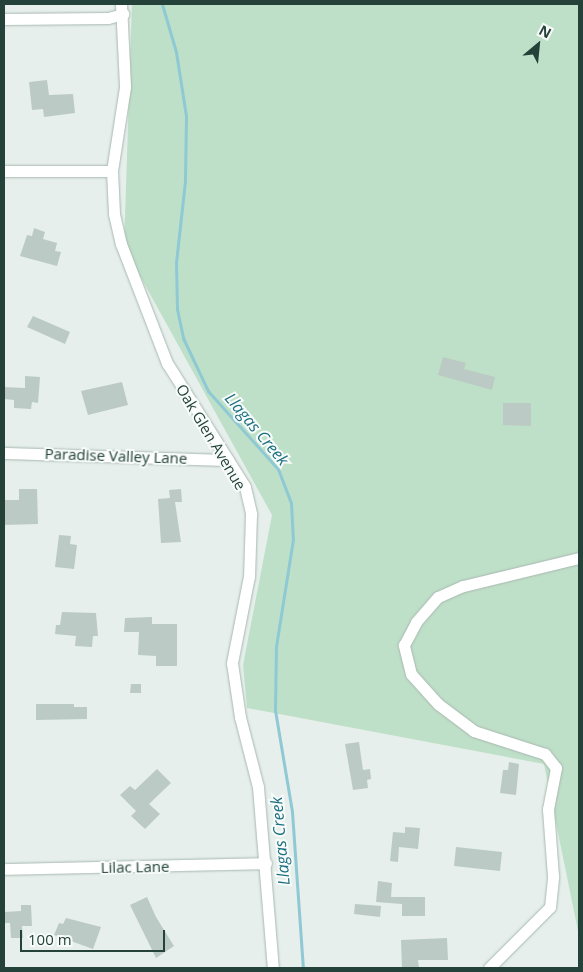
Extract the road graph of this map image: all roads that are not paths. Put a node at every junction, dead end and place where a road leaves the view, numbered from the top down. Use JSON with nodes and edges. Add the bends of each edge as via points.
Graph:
{"nodes":[{"id":1,"x":122,"y":9,"type":"edge"},
{"id":2,"x":4,"y":19,"type":"edge"},
{"id":3,"x":4,"y":171,"type":"edge"},
{"id":4,"x":112,"y":171,"type":"junction"},
{"id":5,"x":4,"y":453,"type":"edge"},
{"id":6,"x":228,"y":460,"type":"junction"},
{"id":7,"x":579,"y":558,"type":"edge"},
{"id":8,"x":266,"y":863,"type":"junction"},
{"id":9,"x":4,"y":869,"type":"edge"},
{"id":10,"x":273,"y":968,"type":"edge"},
{"id":11,"x":489,"y":968,"type":"edge"}],
"edges":[{"from":1,"to":2,"type":"street","via":[[108,18]]},
{"from":1,"to":4,"type":"street","name":"Oak Glen Avenue","via":[[125,87]]},
{"from":3,"to":4,"type":"street"},
{"from":4,"to":6,"type":"street","name":"Oak Glen Avenue","via":[[114,214],[121,244],[167,363]]},
{"from":5,"to":6,"type":"street","name":"Paradise Valley Lane"},
{"from":6,"to":8,"type":"street","name":"Oak Glen Avenue","via":[[245,487],[250,514],[248,576],[232,663],[240,717],[258,787]]},
{"from":7,"to":11,"type":"street","via":[[463,586],[438,597],[416,622],[404,645],[411,674],[438,704],[474,731],[545,754],[556,768],[548,809],[553,876],[550,908]]},
{"from":8,"to":9,"type":"street","name":"Lilac Lane"},
{"from":8,"to":10,"type":"street","name":"Oak Glen Avenue"}]}
